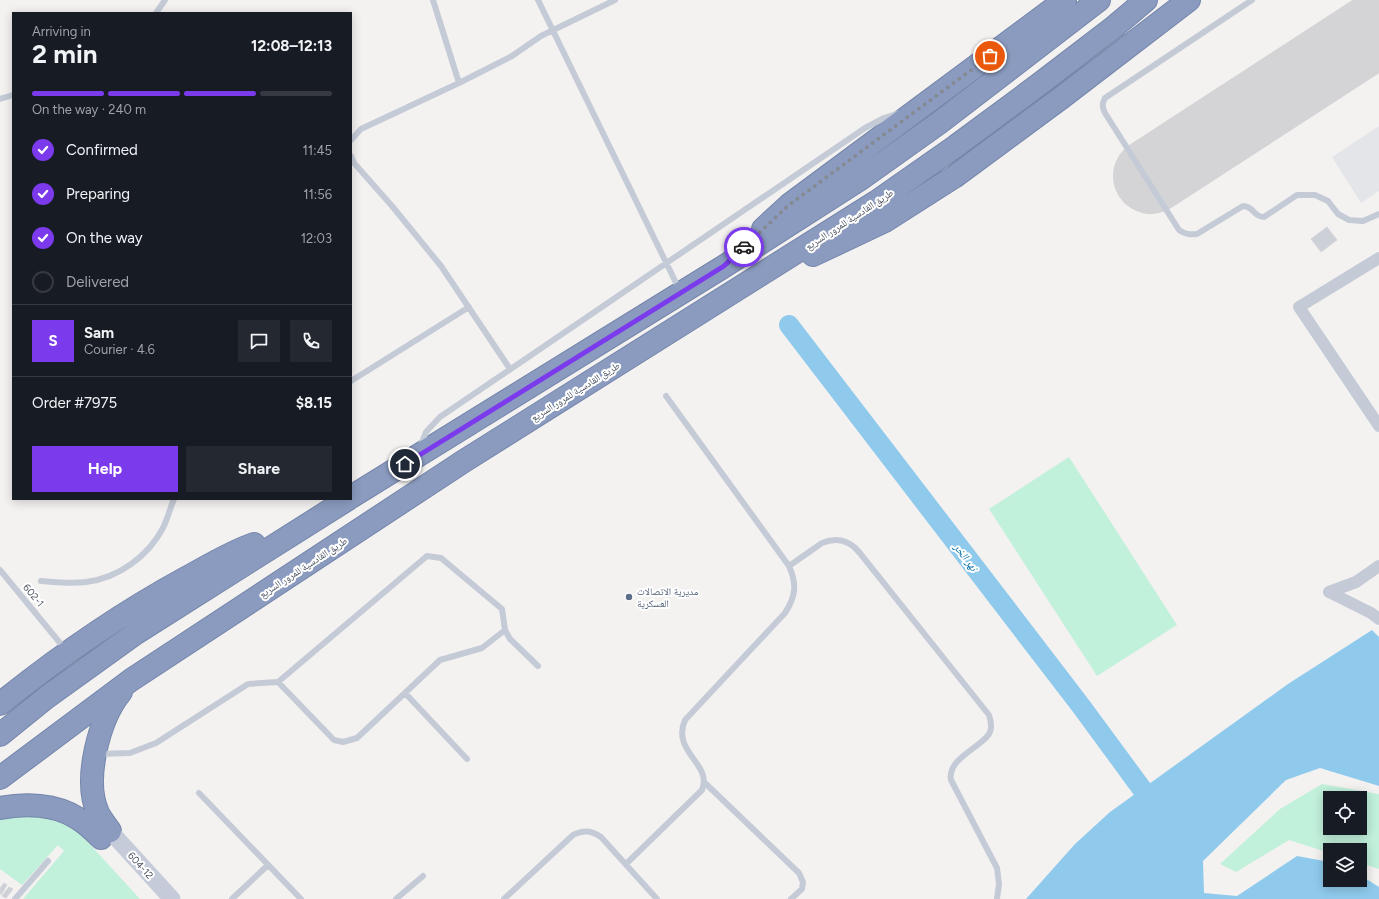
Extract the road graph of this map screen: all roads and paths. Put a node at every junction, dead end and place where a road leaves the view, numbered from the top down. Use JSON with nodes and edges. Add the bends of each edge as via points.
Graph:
{"nodes":[{"id":1,"x":165,"y":0,"type":"edge"},
{"id":2,"x":433,"y":0,"type":"edge"},
{"id":3,"x":538,"y":0,"type":"edge"},
{"id":4,"x":615,"y":0,"type":"edge"},
{"id":5,"x":1065,"y":0,"type":"edge"},
{"id":6,"x":1100,"y":0,"type":"edge"},
{"id":7,"x":1146,"y":0,"type":"edge"},
{"id":8,"x":1189,"y":0,"type":"edge"},
{"id":9,"x":1252,"y":0,"type":"edge"},
{"id":10,"x":157,"y":12,"type":"edge"},
{"id":11,"x":553,"y":30,"type":"junction"},
{"id":12,"x":459,"y":83,"type":"junction"},
{"id":13,"x":12,"y":95,"type":"edge"},
{"id":14,"x":0,"y":99,"type":"edge"},
{"id":15,"x":917,"y":111,"type":"junction"},
{"id":16,"x":352,"y":139,"type":"edge"},
{"id":17,"x":352,"y":158,"type":"edge"},
{"id":18,"x":1379,"y":214,"type":"edge"},
{"id":19,"x":1379,"y":258,"type":"edge"},
{"id":20,"x":666,"y":263,"type":"junction"},
{"id":21,"x":724,"y":266,"type":"junction"},
{"id":22,"x":740,"y":288,"type":"junction"},
{"id":23,"x":681,"y":292,"type":"junction"},
{"id":24,"x":469,"y":307,"type":"junction"},
{"id":25,"x":510,"y":369,"type":"junction"},
{"id":26,"x":352,"y":380,"type":"edge"},
{"id":27,"x":666,"y":396,"type":"dead end"},
{"id":28,"x":1379,"y":426,"type":"edge"},
{"id":29,"x":418,"y":455,"type":"junction"},
{"id":30,"x":352,"y":496,"type":"edge"},
{"id":31,"x":174,"y":500,"type":"edge"},
{"id":32,"x":346,"y":500,"type":"edge"},
{"id":33,"x":273,"y":546,"type":"junction"},
{"id":34,"x":789,"y":566,"type":"junction"},
{"id":35,"x":1379,"y":566,"type":"edge"},
{"id":36,"x":0,"y":570,"type":"edge"},
{"id":37,"x":41,"y":581,"type":"dead end"},
{"id":38,"x":1379,"y":619,"type":"edge"},
{"id":39,"x":504,"y":630,"type":"junction"},
{"id":40,"x":68,"y":653,"type":"junction"},
{"id":41,"x":538,"y":666,"type":"dead end"},
{"id":42,"x":131,"y":680,"type":"junction"},
{"id":43,"x":278,"y":682,"type":"junction"},
{"id":44,"x":405,"y":693,"type":"junction"},
{"id":45,"x":0,"y":704,"type":"edge"},
{"id":46,"x":0,"y":735,"type":"edge"},
{"id":47,"x":95,"y":755,"type":"junction"},
{"id":48,"x":467,"y":759,"type":"dead end"},
{"id":49,"x":0,"y":778,"type":"edge"},
{"id":50,"x":704,"y":782,"type":"junction"},
{"id":51,"x":199,"y":793,"type":"dead end"},
{"id":52,"x":0,"y":808,"type":"edge"},
{"id":53,"x":106,"y":834,"type":"junction"},
{"id":54,"x":48,"y":861,"type":"dead end"},
{"id":55,"x":626,"y":864,"type":"junction"},
{"id":56,"x":268,"y":865,"type":"junction"},
{"id":57,"x":423,"y":876,"type":"dead end"},
{"id":58,"x":15,"y":899,"type":"edge"},
{"id":59,"x":157,"y":899,"type":"edge"},
{"id":60,"x":172,"y":899,"type":"edge"},
{"id":61,"x":232,"y":899,"type":"edge"},
{"id":62,"x":301,"y":899,"type":"edge"},
{"id":63,"x":396,"y":899,"type":"edge"},
{"id":64,"x":504,"y":899,"type":"edge"},
{"id":65,"x":657,"y":899,"type":"edge"},
{"id":66,"x":791,"y":899,"type":"edge"},
{"id":67,"x":997,"y":899,"type":"edge"}],
"edges":[{"from":1,"to":10,"type":"lane"},
{"from":2,"to":12,"type":"lane"},
{"from":3,"to":11,"type":"lane"},
{"from":4,"to":11,"type":"lane"},
{"from":5,"to":15,"type":"highway"},
{"from":6,"to":21,"type":"highway","via":[[946,118],[859,180]]},
{"from":7,"to":22,"type":"highway","name":"طريق القادسية للمرور السريع","via":[[956,146],[876,202]]},
{"from":8,"to":22,"type":"highway","via":[[954,177],[885,221]]},
{"from":9,"to":18,"type":"lane","via":[[1105,98],[1102,103],[1105,113],[1184,234],[1196,234],[1243,206],[1250,207],[1257,215],[1264,217],[1297,195],[1315,195],[1328,201],[1338,214],[1349,220],[1363,221]]},
{"from":11,"to":12,"type":"lane","via":[[512,56]]},
{"from":11,"to":20,"type":"lane"},
{"from":12,"to":16,"type":"lane","via":[[361,129]]},
{"from":13,"to":14,"type":"lane"},
{"from":15,"to":20,"type":"lane","via":[[895,114],[874,122]]},
{"from":15,"to":21,"type":"highway","via":[[789,205]]},
{"from":17,"to":24,"type":"lane","via":[[441,266]]},
{"from":19,"to":28,"type":"street","via":[[1299,307]]},
{"from":20,"to":23,"type":"lane"},
{"from":20,"to":25,"type":"lane"},
{"from":21,"to":23,"type":"highway"},
{"from":22,"to":42,"type":"highway","name":"طريق القادسية للمرور السريع","via":[[464,461]]},
{"from":23,"to":29,"type":"highway"},
{"from":24,"to":25,"type":"lane"},
{"from":24,"to":26,"type":"lane"},
{"from":25,"to":29,"type":"lane","via":[[435,421],[422,439]]},
{"from":27,"to":34,"type":"lane"},
{"from":29,"to":30,"type":"highway"},
{"from":31,"to":37,"type":"lane","via":[[158,536],[128,567],[87,582]]},
{"from":32,"to":33,"type":"highway"},
{"from":33,"to":40,"type":"highway","via":[[256,543],[201,570],[116,619]]},
{"from":33,"to":46,"type":"highway","via":[[136,633],[47,697]]},
{"from":34,"to":50,"type":"lane","via":[[795,585],[794,595],[785,613],[682,725],[682,741],[703,774]]},
{"from":34,"to":67,"type":"lane","via":[[827,540],[850,544],[988,715],[991,725],[989,734],[954,766],[950,776],[997,868]]},
{"from":35,"to":38,"type":"street","via":[[1356,582],[1329,592]]},
{"from":36,"to":40,"type":"lane","name":"602-1"},
{"from":39,"to":41,"type":"lane"},
{"from":39,"to":43,"type":"lane","via":[[502,609],[441,558],[427,556]]},
{"from":39,"to":44,"type":"lane","via":[[482,648],[440,660]]},
{"from":40,"to":45,"type":"highway"},
{"from":42,"to":47,"type":"highway","via":[[107,715],[99,734]]},
{"from":42,"to":49,"type":"highway","name":"طريق القادسية للمرور السريع"},
{"from":43,"to":44,"type":"lane","via":[[334,740],[343,742],[357,738]]},
{"from":43,"to":47,"type":"lane","via":[[248,684],[156,743],[130,752]]},
{"from":44,"to":48,"type":"lane"},
{"from":47,"to":53,"type":"highway","via":[[95,802]]},
{"from":50,"to":55,"type":"lane","via":[[699,793]]},
{"from":50,"to":66,"type":"lane","via":[[799,873],[803,882],[802,889]]},
{"from":51,"to":56,"type":"lane"},
{"from":52,"to":53,"type":"highway","via":[[50,808],[76,817]]},
{"from":53,"to":59,"type":"main road","name":"604-12"},
{"from":53,"to":60,"type":"main road","name":"604-12"},
{"from":54,"to":58,"type":"lane"},
{"from":55,"to":64,"type":"lane","via":[[600,836],[582,831],[573,835]]},
{"from":55,"to":65,"type":"lane"},
{"from":56,"to":61,"type":"lane"},
{"from":56,"to":62,"type":"lane"},
{"from":57,"to":63,"type":"lane"}]}
